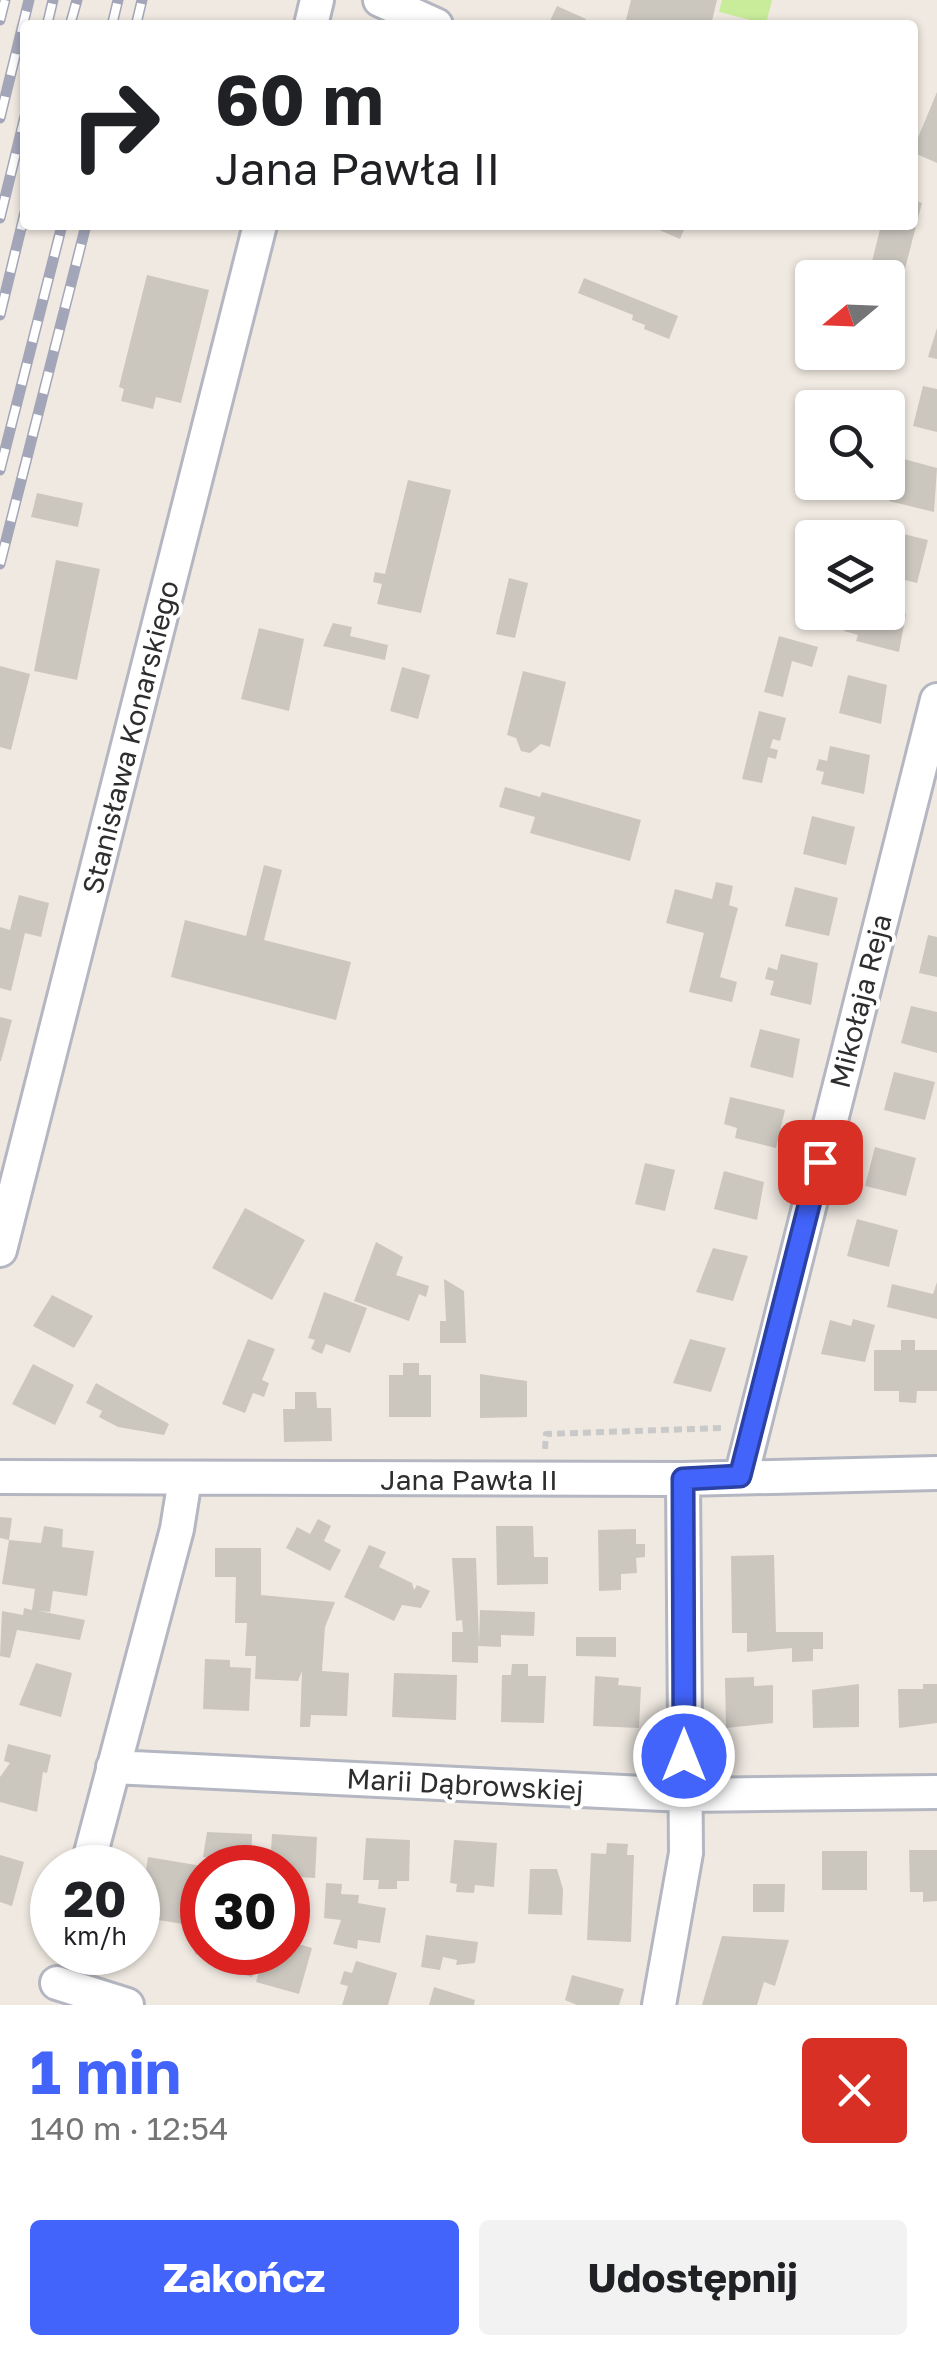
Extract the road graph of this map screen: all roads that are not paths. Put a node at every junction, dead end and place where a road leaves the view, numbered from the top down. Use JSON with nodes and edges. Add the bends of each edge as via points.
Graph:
{"nodes":[{"id":1,"x":380,"y":0,"type":"edge"},
{"id":2,"x":425,"y":20,"type":"edge"},
{"id":3,"x":259,"y":230,"type":"edge"},
{"id":4,"x":937,"y":700,"type":"edge"},
{"id":5,"x":0,"y":1250,"type":"edge"},
{"id":6,"x":937,"y":1474,"type":"edge"},
{"id":7,"x":740,"y":1476,"type":"junction"},
{"id":8,"x":0,"y":1477,"type":"edge"},
{"id":9,"x":185,"y":1479,"type":"junction"},
{"id":10,"x":683,"y":1479,"type":"junction"},
{"id":11,"x":113,"y":1767,"type":"junction"},
{"id":12,"x":937,"y":1792,"type":"edge"},
{"id":13,"x":684,"y":1795,"type":"junction"},
{"id":14,"x":93,"y":1845,"type":"edge"},
{"id":15,"x":58,"y":1980,"type":"edge"},
{"id":16,"x":127,"y":2005,"type":"edge"},
{"id":17,"x":659,"y":2005,"type":"edge"}],
"edges":[{"from":1,"to":2,"type":"street"},
{"from":3,"to":5,"type":"street","name":"Stanisława Konarskiego"},
{"from":4,"to":7,"type":"street","name":"Mikołaja Reja"},
{"from":6,"to":7,"type":"street","name":"Jana Pawła II"},
{"from":7,"to":10,"type":"street","name":"Jana Pawła II"},
{"from":8,"to":9,"type":"street","name":"Jana Pawła II"},
{"from":9,"to":10,"type":"street","name":"Jana Pawła II"},
{"from":9,"to":11,"type":"street"},
{"from":10,"to":13,"type":"street"},
{"from":11,"to":13,"type":"street","name":"Marii Dąbrowskiej"},
{"from":11,"to":14,"type":"street"},
{"from":12,"to":13,"type":"street","name":"Marii Dąbrowskiej"},
{"from":13,"to":17,"type":"street","via":[[686,1853]]},
{"from":15,"to":16,"type":"street"}]}
